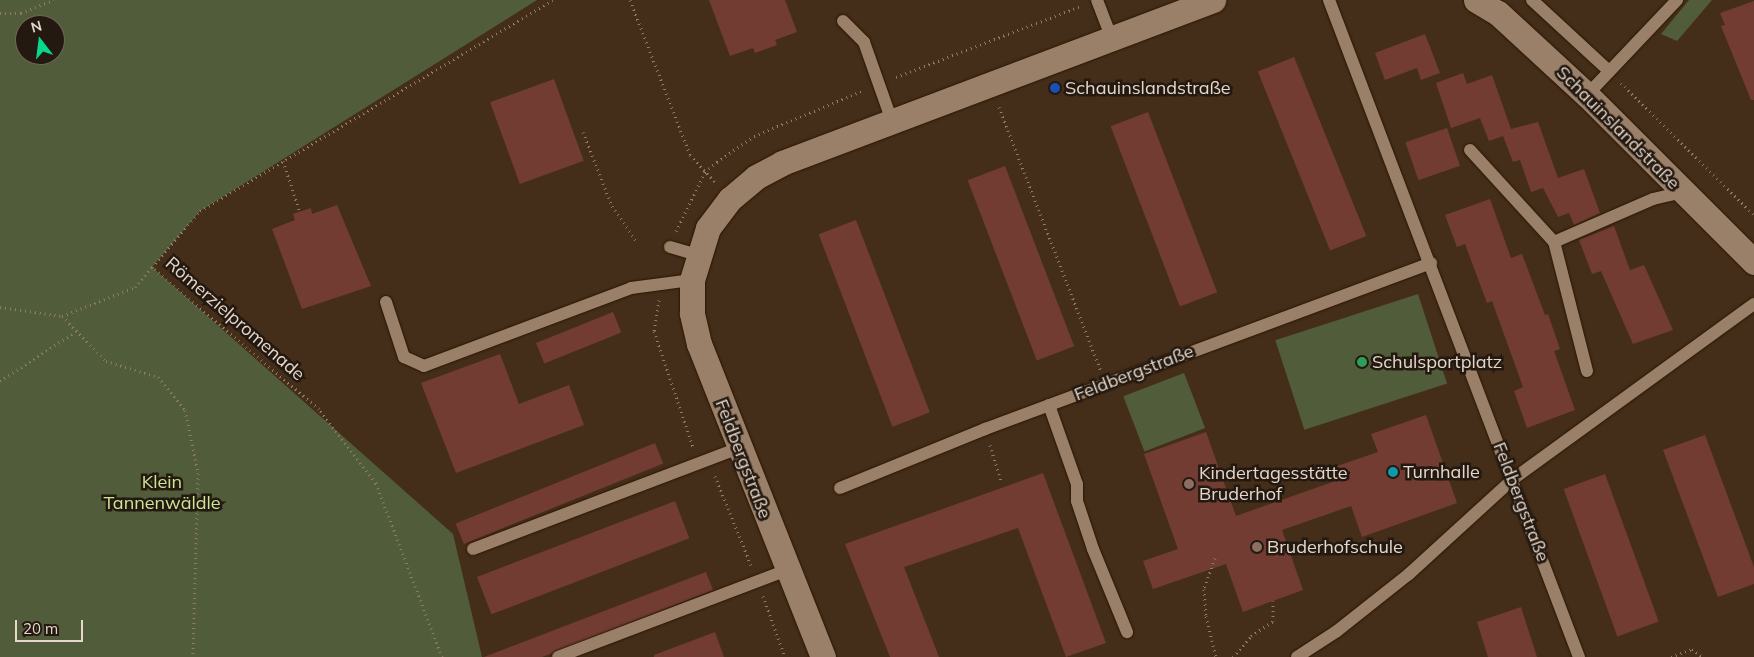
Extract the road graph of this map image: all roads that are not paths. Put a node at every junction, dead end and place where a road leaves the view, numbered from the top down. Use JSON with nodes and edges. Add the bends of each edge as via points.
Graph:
{"nodes":[{"id":1,"x":1097,"y":0,"type":"edge"},
{"id":2,"x":1213,"y":0,"type":"edge"},
{"id":3,"x":1329,"y":0,"type":"edge"},
{"id":4,"x":1476,"y":0,"type":"edge"},
{"id":5,"x":1532,"y":0,"type":"edge"},
{"id":6,"x":1676,"y":0,"type":"edge"},
{"id":7,"x":843,"y":21,"type":"dead end"},
{"id":8,"x":1112,"y":40,"type":"junction"},
{"id":9,"x":1609,"y":71,"type":"junction"},
{"id":10,"x":1587,"y":95,"type":"junction"},
{"id":11,"x":892,"y":121,"type":"junction"},
{"id":12,"x":1470,"y":150,"type":"dead end"},
{"id":13,"x":1683,"y":192,"type":"junction"},
{"id":14,"x":1554,"y":242,"type":"junction"},
{"id":15,"x":670,"y":247,"type":"dead end"},
{"id":16,"x":698,"y":256,"type":"junction"},
{"id":17,"x":1754,"y":262,"type":"edge"},
{"id":18,"x":1431,"y":263,"type":"junction"},
{"id":19,"x":692,"y":280,"type":"junction"},
{"id":20,"x":386,"y":302,"type":"dead end"},
{"id":21,"x":1754,"y":304,"type":"edge"},
{"id":22,"x":1586,"y":371,"type":"dead end"},
{"id":23,"x":1049,"y":405,"type":"junction"},
{"id":24,"x":739,"y":448,"type":"junction"},
{"id":25,"x":1513,"y":479,"type":"junction"},
{"id":26,"x":840,"y":488,"type":"dead end"},
{"id":27,"x":473,"y":549,"type":"dead end"},
{"id":28,"x":787,"y":570,"type":"junction"},
{"id":29,"x":1128,"y":632,"type":"dead end"},
{"id":30,"x":558,"y":657,"type":"edge"},
{"id":31,"x":823,"y":657,"type":"edge"},
{"id":32,"x":1297,"y":657,"type":"edge"},
{"id":33,"x":1579,"y":657,"type":"edge"}],
"edges":[{"from":1,"to":8,"type":"lane"},
{"from":2,"to":8,"type":"street"},
{"from":3,"to":18,"type":"lane","name":"Feldbergstraße"},
{"from":4,"to":10,"type":"street","name":"Schauinslandstraße","via":[[1498,13]]},
{"from":5,"to":9,"type":"lane"},
{"from":6,"to":9,"type":"lane"},
{"from":7,"to":11,"type":"lane","via":[[864,42]]},
{"from":8,"to":11,"type":"street"},
{"from":9,"to":10,"type":"lane"},
{"from":10,"to":13,"type":"street","name":"Schauinslandstraße"},
{"from":11,"to":16,"type":"street","via":[[782,163],[756,177],[730,199],[708,228]]},
{"from":12,"to":14,"type":"lane"},
{"from":13,"to":14,"type":"lane","via":[[1653,199]]},
{"from":13,"to":17,"type":"street","name":"Schauinslandstraße"},
{"from":14,"to":22,"type":"lane"},
{"from":15,"to":16,"type":"lane"},
{"from":16,"to":19,"type":"street","name":"Feldbergstraße"},
{"from":18,"to":23,"type":"lane","name":"Feldbergstraße"},
{"from":18,"to":25,"type":"lane","name":"Feldbergstraße"},
{"from":19,"to":20,"type":"lane","via":[[632,288],[424,366],[404,357]]},
{"from":19,"to":24,"type":"street","name":"Feldbergstraße","via":[[692,313],[699,344]]},
{"from":21,"to":25,"type":"lane"},
{"from":23,"to":26,"type":"lane","name":"Feldbergstraße"},
{"from":23,"to":29,"type":"lane","via":[[1077,484],[1077,501],[1093,549]]},
{"from":24,"to":27,"type":"lane"},
{"from":24,"to":28,"type":"street","name":"Feldbergstraße"},
{"from":25,"to":32,"type":"lane","via":[[1409,574],[1337,631]]},
{"from":25,"to":33,"type":"lane","name":"Feldbergstraße"},
{"from":28,"to":30,"type":"lane"},
{"from":28,"to":31,"type":"street","name":"Feldbergstraße"}]}
